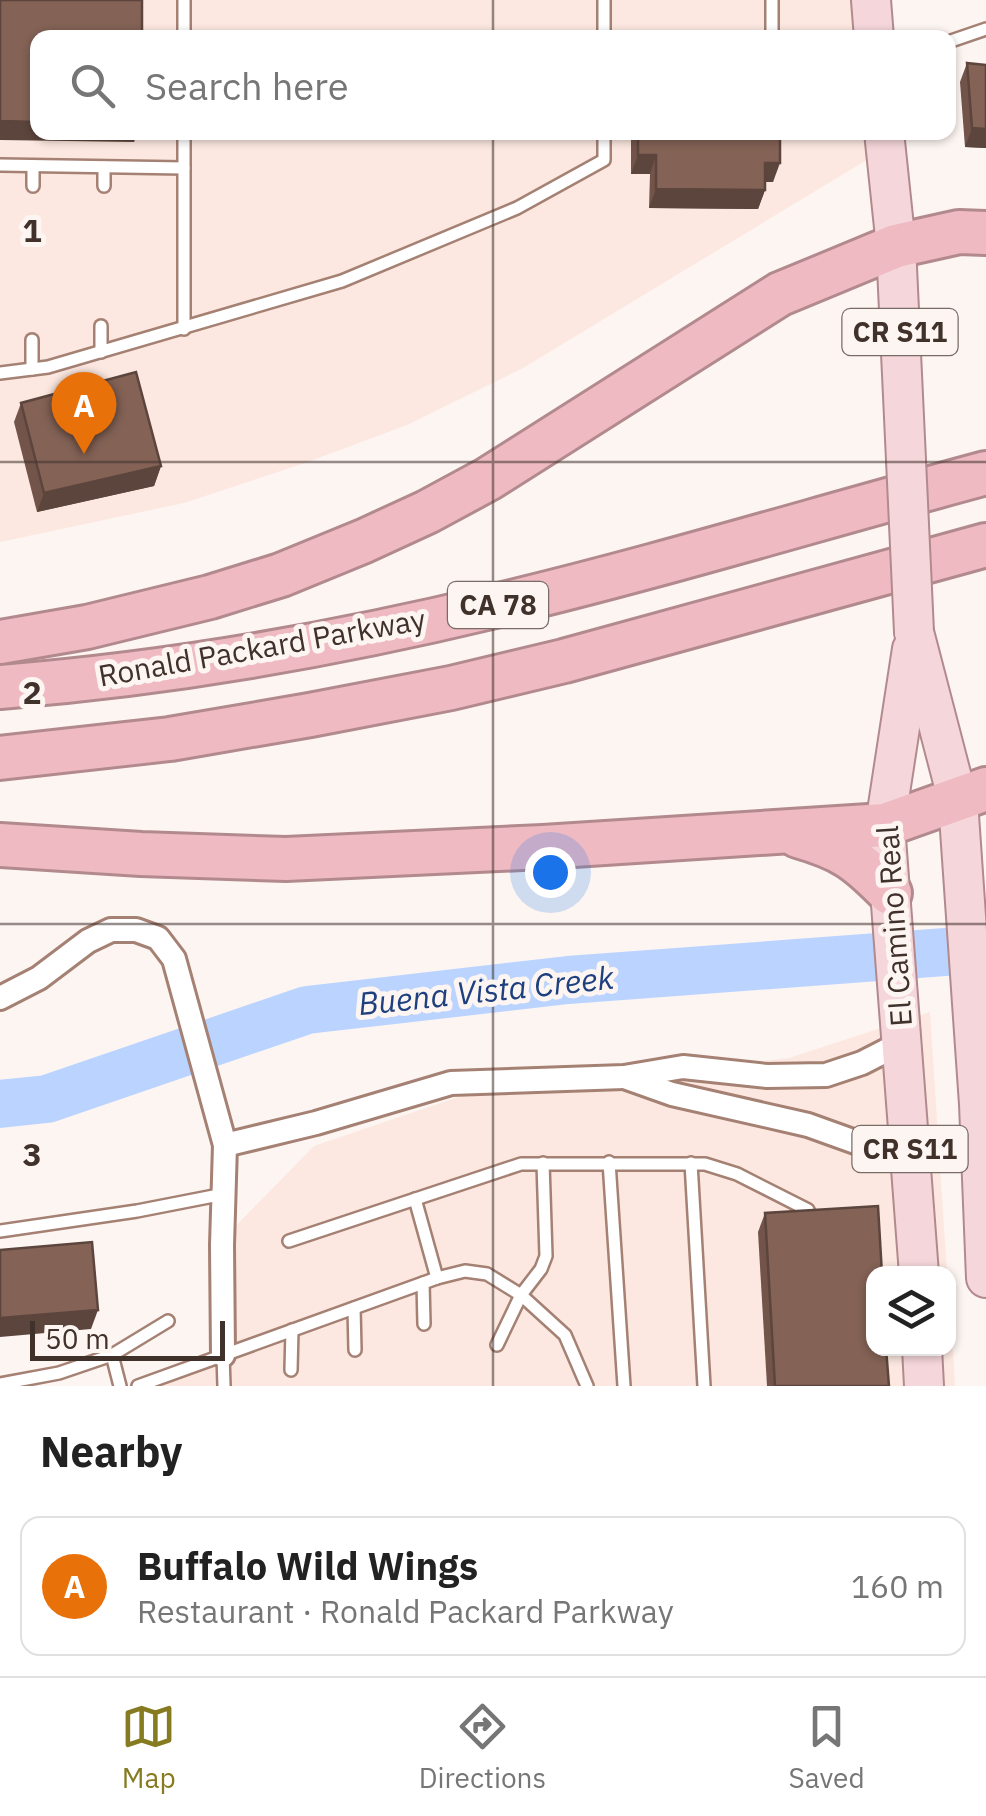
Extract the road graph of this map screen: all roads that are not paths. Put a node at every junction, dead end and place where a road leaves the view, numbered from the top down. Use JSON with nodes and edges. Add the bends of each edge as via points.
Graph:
{"nodes":[{"id":1,"x":184,"y":0,"type":"edge"},
{"id":2,"x":604,"y":0,"type":"edge"},
{"id":3,"x":772,"y":0,"type":"edge"},
{"id":4,"x":871,"y":0,"type":"edge"},
{"id":5,"x":986,"y":29,"type":"edge"},
{"id":6,"x":184,"y":30,"type":"edge"},
{"id":7,"x":604,"y":30,"type":"edge"},
{"id":8,"x":772,"y":30,"type":"edge"},
{"id":9,"x":873,"y":30,"type":"edge"},
{"id":10,"x":956,"y":39,"type":"edge"},
{"id":11,"x":184,"y":140,"type":"edge"},
{"id":12,"x":604,"y":140,"type":"edge"},
{"id":13,"x":885,"y":140,"type":"edge"},
{"id":14,"x":0,"y":165,"type":"edge"},
{"id":15,"x":33,"y":166,"type":"junction"},
{"id":16,"x":104,"y":167,"type":"junction"},
{"id":17,"x":184,"y":168,"type":"junction"},
{"id":18,"x":33,"y":186,"type":"dead end"},
{"id":19,"x":104,"y":186,"type":"dead end"},
{"id":20,"x":986,"y":233,"type":"edge"},
{"id":21,"x":896,"y":246,"type":"junction"},
{"id":22,"x":101,"y":326,"type":"dead end"},
{"id":23,"x":184,"y":329,"type":"junction"},
{"id":24,"x":32,"y":340,"type":"dead end"},
{"id":25,"x":101,"y":352,"type":"junction"},
{"id":26,"x":32,"y":369,"type":"junction"},
{"id":27,"x":0,"y":373,"type":"edge"},
{"id":28,"x":986,"y":474,"type":"edge"},
{"id":29,"x":986,"y":545,"type":"edge"},
{"id":30,"x":914,"y":632,"type":"junction"},
{"id":31,"x":0,"y":642,"type":"edge"},
{"id":32,"x":0,"y":687,"type":"edge"},
{"id":33,"x":0,"y":758,"type":"edge"},
{"id":34,"x":972,"y":795,"type":"edge"},
{"id":35,"x":885,"y":825,"type":"junction"},
{"id":36,"x":788,"y":832,"type":"junction"},
{"id":37,"x":0,"y":846,"type":"edge"},
{"id":38,"x":890,"y":893,"type":"junction"},
{"id":39,"x":0,"y":998,"type":"edge"},
{"id":40,"x":903,"y":1042,"type":"junction"},
{"id":41,"x":624,"y":1076,"type":"junction"},
{"id":42,"x":983,"y":1103,"type":"edge"},
{"id":43,"x":226,"y":1145,"type":"junction"},
{"id":44,"x":609,"y":1162,"type":"junction"},
{"id":45,"x":911,"y":1162,"type":"junction"},
{"id":46,"x":543,"y":1163,"type":"junction"},
{"id":47,"x":692,"y":1163,"type":"junction"},
{"id":48,"x":224,"y":1194,"type":"junction"},
{"id":49,"x":415,"y":1199,"type":"junction"},
{"id":50,"x":808,"y":1210,"type":"edge"},
{"id":51,"x":985,"y":1216,"type":"edge"},
{"id":52,"x":0,"y":1230,"type":"edge"},
{"id":53,"x":289,"y":1241,"type":"dead end"},
{"id":54,"x":918,"y":1266,"type":"edge"},
{"id":55,"x":437,"y":1278,"type":"junction"},
{"id":56,"x":986,"y":1278,"type":"edge"},
{"id":57,"x":422,"y":1283,"type":"junction"},
{"id":58,"x":521,"y":1295,"type":"junction"},
{"id":59,"x":354,"y":1308,"type":"junction"},
{"id":60,"x":168,"y":1321,"type":"dead end"},
{"id":61,"x":424,"y":1324,"type":"dead end"},
{"id":62,"x":292,"y":1330,"type":"junction"},
{"id":63,"x":496,"y":1345,"type":"dead end"},
{"id":64,"x":355,"y":1350,"type":"dead end"},
{"id":65,"x":112,"y":1355,"type":"junction"},
{"id":66,"x":223,"y":1355,"type":"junction"},
{"id":67,"x":922,"y":1356,"type":"edge"},
{"id":68,"x":291,"y":1370,"type":"dead end"},
{"id":69,"x":166,"y":1381,"type":"edge"},
{"id":70,"x":0,"y":1384,"type":"edge"},
{"id":71,"x":120,"y":1386,"type":"edge"},
{"id":72,"x":138,"y":1386,"type":"edge"},
{"id":73,"x":224,"y":1386,"type":"edge"},
{"id":74,"x":586,"y":1386,"type":"edge"},
{"id":75,"x":624,"y":1386,"type":"edge"},
{"id":76,"x":704,"y":1386,"type":"edge"},
{"id":77,"x":924,"y":1386,"type":"edge"}],
"edges":[{"from":1,"to":6,"type":"lane"},
{"from":2,"to":7,"type":"lane"},
{"from":3,"to":8,"type":"lane"},
{"from":4,"to":9,"type":"main road"},
{"from":5,"to":10,"type":"lane"},
{"from":11,"to":17,"type":"lane"},
{"from":12,"to":23,"type":"lane","via":[[604,160],[517,208],[342,280]]},
{"from":13,"to":21,"type":"main road"},
{"from":14,"to":15,"type":"lane"},
{"from":15,"to":16,"type":"lane"},
{"from":15,"to":18,"type":"lane"},
{"from":16,"to":17,"type":"lane"},
{"from":16,"to":19,"type":"lane"},
{"from":17,"to":23,"type":"lane"},
{"from":20,"to":21,"type":"highway"},
{"from":21,"to":30,"type":"main road","number":"CR S11","bridge":true},
{"from":21,"to":31,"type":"highway","via":[[780,294],[488,479],[364,542],[210,597]]},
{"from":22,"to":25,"type":"lane"},
{"from":23,"to":25,"type":"lane"},
{"from":24,"to":26,"type":"lane"},
{"from":25,"to":26,"type":"lane"},
{"from":26,"to":27,"type":"lane"},
{"from":28,"to":32,"type":"highway","name":"Ronald Packard Parkway","number":"CA 78","via":[[494,606],[279,650]]},
{"from":29,"to":33,"type":"highway","number":"CA 78","via":[[451,688],[170,738]]},
{"from":30,"to":34,"type":"main road","number":"CR S11"},
{"from":30,"to":35,"type":"main road","name":"El Camino Real","number":"CR S11"},
{"from":34,"to":35,"type":"highway"},
{"from":34,"to":42,"type":"main road","number":"CR S11","via":[[966,888]]},
{"from":35,"to":36,"type":"highway"},
{"from":35,"to":38,"type":"main road","name":"El Camino Real","number":"CR S11"},
{"from":36,"to":37,"type":"highway","via":[[286,858]]},
{"from":36,"to":38,"type":"highway","via":[[832,846]]},
{"from":38,"to":40,"type":"main road","name":"El Camino Real","number":"CR S11"},
{"from":39,"to":43,"type":"street","via":[[111,930],[158,938],[174,959]]},
{"from":40,"to":41,"type":"street","via":[[826,1075],[683,1068]]},
{"from":40,"to":45,"type":"main road","name":"El Camino Real","number":"CR S11"},
{"from":41,"to":43,"type":"street","via":[[450,1083]]},
{"from":41,"to":45,"type":"street","via":[[672,1094],[808,1125]]},
{"from":42,"to":51,"type":"main road","number":"CR S11"},
{"from":43,"to":48,"type":"street"},
{"from":44,"to":46,"type":"lane"},
{"from":44,"to":47,"type":"lane"},
{"from":44,"to":75,"type":"lane"},
{"from":45,"to":54,"type":"main road","name":"El Camino Real","number":"CR S11"},
{"from":46,"to":49,"type":"lane"},
{"from":46,"to":58,"type":"lane","via":[[546,1256]]},
{"from":47,"to":50,"type":"lane","via":[[737,1174]]},
{"from":47,"to":76,"type":"lane"},
{"from":48,"to":52,"type":"lane"},
{"from":48,"to":66,"type":"street"},
{"from":49,"to":53,"type":"lane"},
{"from":49,"to":55,"type":"lane"},
{"from":51,"to":56,"type":"main road","number":"CR S11"},
{"from":55,"to":57,"type":"lane"},
{"from":55,"to":58,"type":"lane","via":[[488,1274]]},
{"from":57,"to":59,"type":"lane"},
{"from":57,"to":61,"type":"lane"},
{"from":58,"to":63,"type":"lane"},
{"from":58,"to":74,"type":"lane","via":[[566,1335]]},
{"from":59,"to":62,"type":"lane"},
{"from":59,"to":64,"type":"lane"},
{"from":60,"to":65,"type":"lane"},
{"from":62,"to":66,"type":"lane"},
{"from":62,"to":68,"type":"lane"},
{"from":65,"to":70,"type":"lane"},
{"from":65,"to":71,"type":"lane"},
{"from":66,"to":69,"type":"lane"},
{"from":66,"to":73,"type":"lane"},
{"from":67,"to":77,"type":"main road"},
{"from":69,"to":72,"type":"lane"}]}
